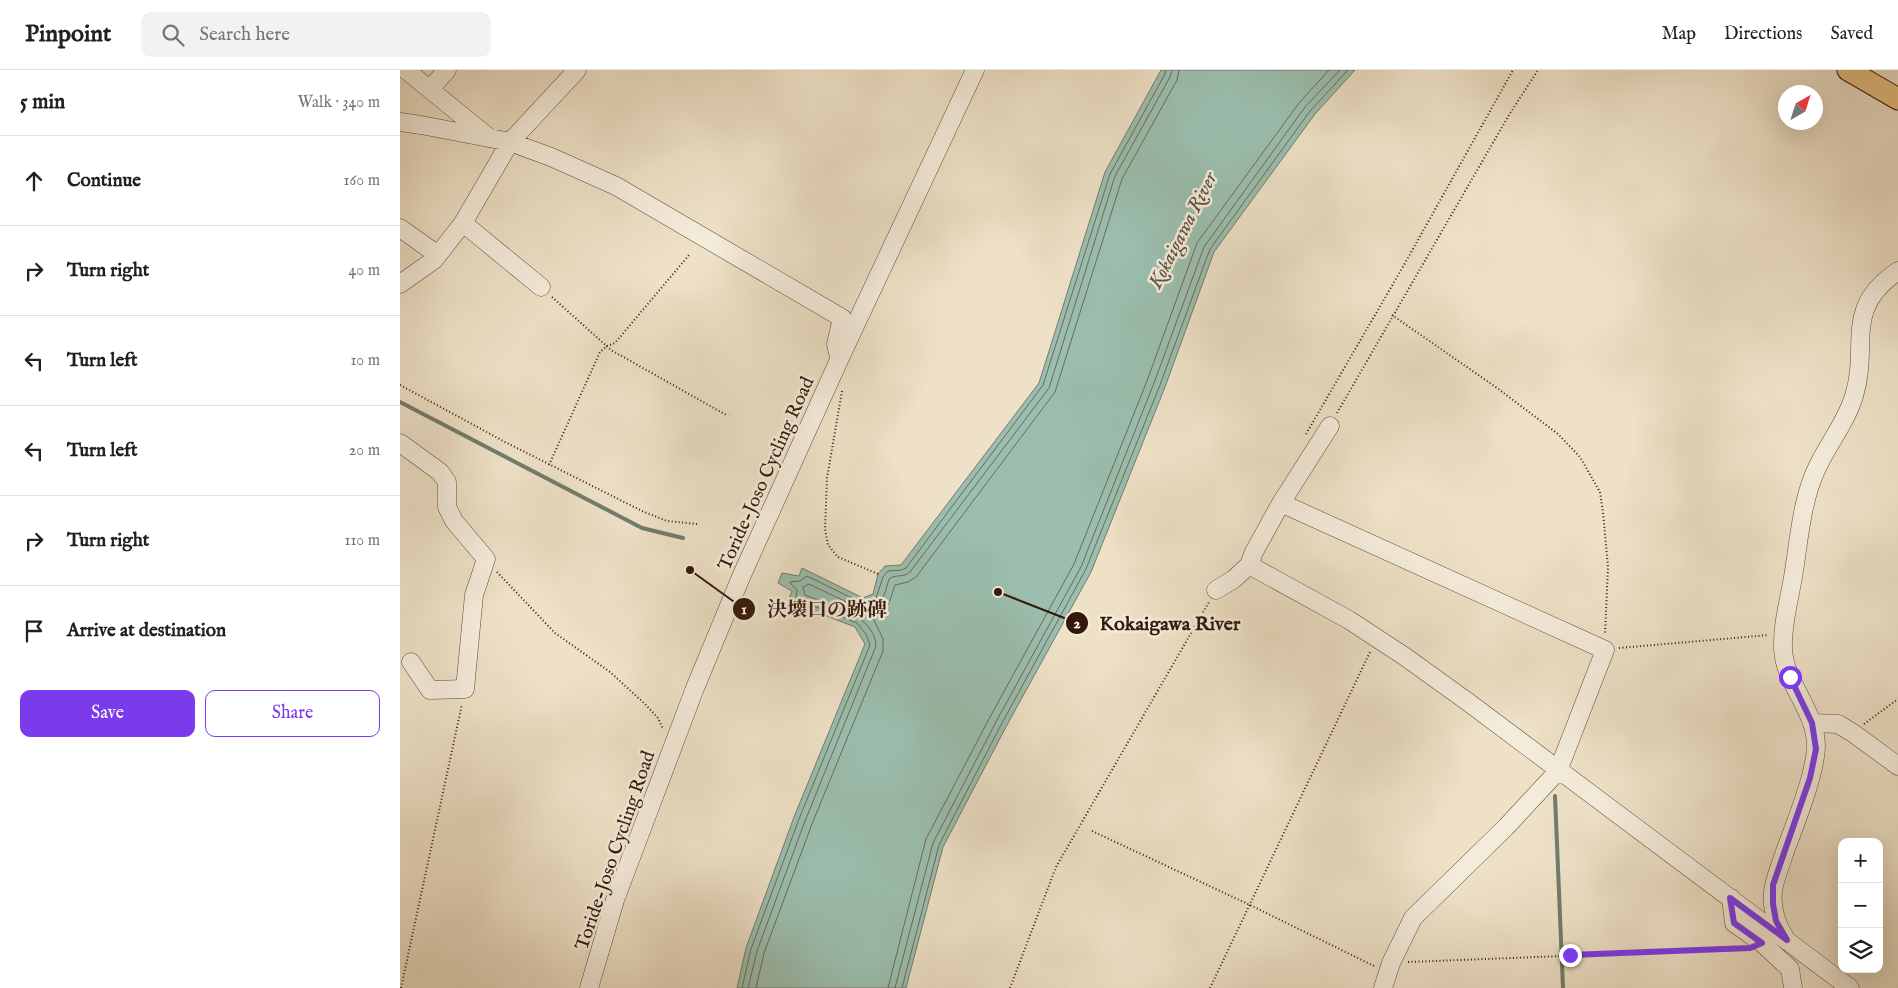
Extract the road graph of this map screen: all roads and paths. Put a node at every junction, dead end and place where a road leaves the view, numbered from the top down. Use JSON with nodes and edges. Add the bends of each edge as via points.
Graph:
{"nodes":[{"id":1,"x":406,"y":70,"type":"edge"},
{"id":2,"x":447,"y":70,"type":"edge"},
{"id":3,"x":577,"y":70,"type":"edge"},
{"id":4,"x":975,"y":70,"type":"edge"},
{"id":5,"x":1538,"y":70,"type":"edge"},
{"id":6,"x":1848,"y":70,"type":"edge"},
{"id":7,"x":430,"y":89,"type":"junction"},
{"id":8,"x":1898,"y":99,"type":"edge"},
{"id":9,"x":400,"y":122,"type":"edge"},
{"id":10,"x":490,"y":138,"type":"junction"},
{"id":11,"x":510,"y":142,"type":"junction"},
{"id":12,"x":463,"y":223,"type":"junction"},
{"id":13,"x":400,"y":228,"type":"edge"},
{"id":14,"x":438,"y":255,"type":"junction"},
{"id":15,"x":689,"y":255,"type":"dead end"},
{"id":16,"x":1898,"y":271,"type":"edge"},
{"id":17,"x":400,"y":284,"type":"edge"},
{"id":18,"x":541,"y":287,"type":"joint"},
{"id":19,"x":1392,"y":315,"type":"junction"},
{"id":20,"x":607,"y":346,"type":"junction"},
{"id":21,"x":839,"y":360,"type":"junction"},
{"id":22,"x":400,"y":385,"type":"edge"},
{"id":23,"x":842,"y":389,"type":"dead end"},
{"id":24,"x":728,"y":416,"type":"dead end"},
{"id":25,"x":1330,"y":426,"type":"joint"},
{"id":26,"x":400,"y":443,"type":"edge"},
{"id":27,"x":550,"y":465,"type":"junction"},
{"id":28,"x":1281,"y":503,"type":"junction"},
{"id":29,"x":697,"y":524,"type":"dead end"},
{"id":30,"x":486,"y":559,"type":"junction"},
{"id":31,"x":1249,"y":565,"type":"junction"},
{"id":32,"x":878,"y":574,"type":"dead end"},
{"id":33,"x":1216,"y":590,"type":"dead end"},
{"id":34,"x":1783,"y":637,"type":"junction"},
{"id":35,"x":1377,"y":638,"type":"junction"},
{"id":36,"x":1605,"y":650,"type":"junction"},
{"id":37,"x":410,"y":662,"type":"dead end"},
{"id":38,"x":465,"y":690,"type":"junction"},
{"id":39,"x":1898,"y":699,"type":"edge"},
{"id":40,"x":1812,"y":723,"type":"junction"},
{"id":41,"x":663,"y":732,"type":"dead end"},
{"id":42,"x":1853,"y":733,"type":"junction"},
{"id":43,"x":1898,"y":766,"type":"edge"},
{"id":44,"x":1558,"y":770,"type":"junction"},
{"id":45,"x":1092,"y":830,"type":"dead end"},
{"id":46,"x":1730,"y":898,"type":"junction"},
{"id":47,"x":1250,"y":905,"type":"junction"},
{"id":48,"x":1787,"y":940,"type":"junction"},
{"id":49,"x":1762,"y":943,"type":"junction"},
{"id":50,"x":1821,"y":966,"type":"junction"},
{"id":51,"x":1790,"y":969,"type":"junction"},
{"id":52,"x":1387,"y":975,"type":"edge"},
{"id":53,"x":401,"y":988,"type":"edge"},
{"id":54,"x":589,"y":988,"type":"edge"},
{"id":55,"x":1210,"y":988,"type":"edge"},
{"id":56,"x":1793,"y":988,"type":"edge"},
{"id":57,"x":1850,"y":988,"type":"edge"}],
"edges":[{"from":1,"to":7,"type":"street"},
{"from":2,"to":7,"type":"street"},
{"from":3,"to":11,"type":"street"},
{"from":4,"to":21,"type":"street","name":"Toride-Joso Cycling Road"},
{"from":5,"to":19,"type":"path"},
{"from":6,"to":8,"type":"main road"},
{"from":7,"to":10,"type":"street"},
{"from":9,"to":10,"type":"street"},
{"from":10,"to":11,"type":"street"},
{"from":11,"to":12,"type":"street"},
{"from":11,"to":21,"type":"street","via":[[551,156],[616,186],[842,318],[836,344]]},
{"from":12,"to":14,"type":"street"},
{"from":12,"to":18,"type":"street"},
{"from":13,"to":14,"type":"street"},
{"from":14,"to":17,"type":"street"},
{"from":15,"to":20,"type":"path","via":[[615,343]]},
{"from":16,"to":34,"type":"street","via":[[1878,287],[1863,314],[1858,380],[1849,410],[1815,471],[1807,498]]},
{"from":18,"to":20,"type":"path"},
{"from":19,"to":25,"type":"path"},
{"from":19,"to":36,"type":"path","via":[[1558,434],[1580,457],[1600,492],[1604,520],[1608,567]]},
{"from":20,"to":24,"type":"path"},
{"from":20,"to":27,"type":"path","via":[[600,352]]},
{"from":21,"to":54,"type":"street","name":"Toride-Joso Cycling Road","via":[[695,688],[615,900]]},
{"from":22,"to":27,"type":"path"},
{"from":23,"to":32,"type":"path","via":[[827,478],[825,529],[828,545],[838,557]]},
{"from":25,"to":28,"type":"street"},
{"from":26,"to":30,"type":"street","via":[[440,472],[447,482],[448,506],[454,521]]},
{"from":27,"to":29,"type":"path","via":[[667,522]]},
{"from":28,"to":31,"type":"street"},
{"from":28,"to":36,"type":"street"},
{"from":30,"to":38,"type":"street","via":[[474,595]]},
{"from":30,"to":41,"type":"path","via":[[549,627],[610,672],[645,704],[658,718]]},
{"from":31,"to":33,"type":"street"},
{"from":31,"to":35,"type":"street"},
{"from":34,"to":36,"type":"path","via":[[1764,634]]},
{"from":34,"to":40,"type":"street","via":[[1790,677]]},
{"from":35,"to":44,"type":"street"},
{"from":35,"to":47,"type":"path"},
{"from":36,"to":44,"type":"street"},
{"from":37,"to":38,"type":"street","via":[[430,690]]},
{"from":38,"to":53,"type":"path"},
{"from":39,"to":42,"type":"path"},
{"from":40,"to":42,"type":"street","via":[[1838,724]]},
{"from":40,"to":48,"type":"street","via":[[1816,749],[1810,778],[1773,885],[1776,921]]},
{"from":42,"to":43,"type":"street"},
{"from":44,"to":46,"type":"street"},
{"from":44,"to":52,"type":"street","via":[[1506,827],[1413,918]]},
{"from":45,"to":47,"type":"path"},
{"from":46,"to":48,"type":"street"},
{"from":46,"to":49,"type":"street","via":[[1734,923]]},
{"from":47,"to":52,"type":"path"},
{"from":47,"to":55,"type":"path"},
{"from":48,"to":50,"type":"street"},
{"from":49,"to":51,"type":"street"},
{"from":49,"to":52,"type":"path","via":[[1750,948],[1554,956]]},
{"from":50,"to":51,"type":"street"},
{"from":50,"to":57,"type":"street"},
{"from":51,"to":56,"type":"street"}]}
